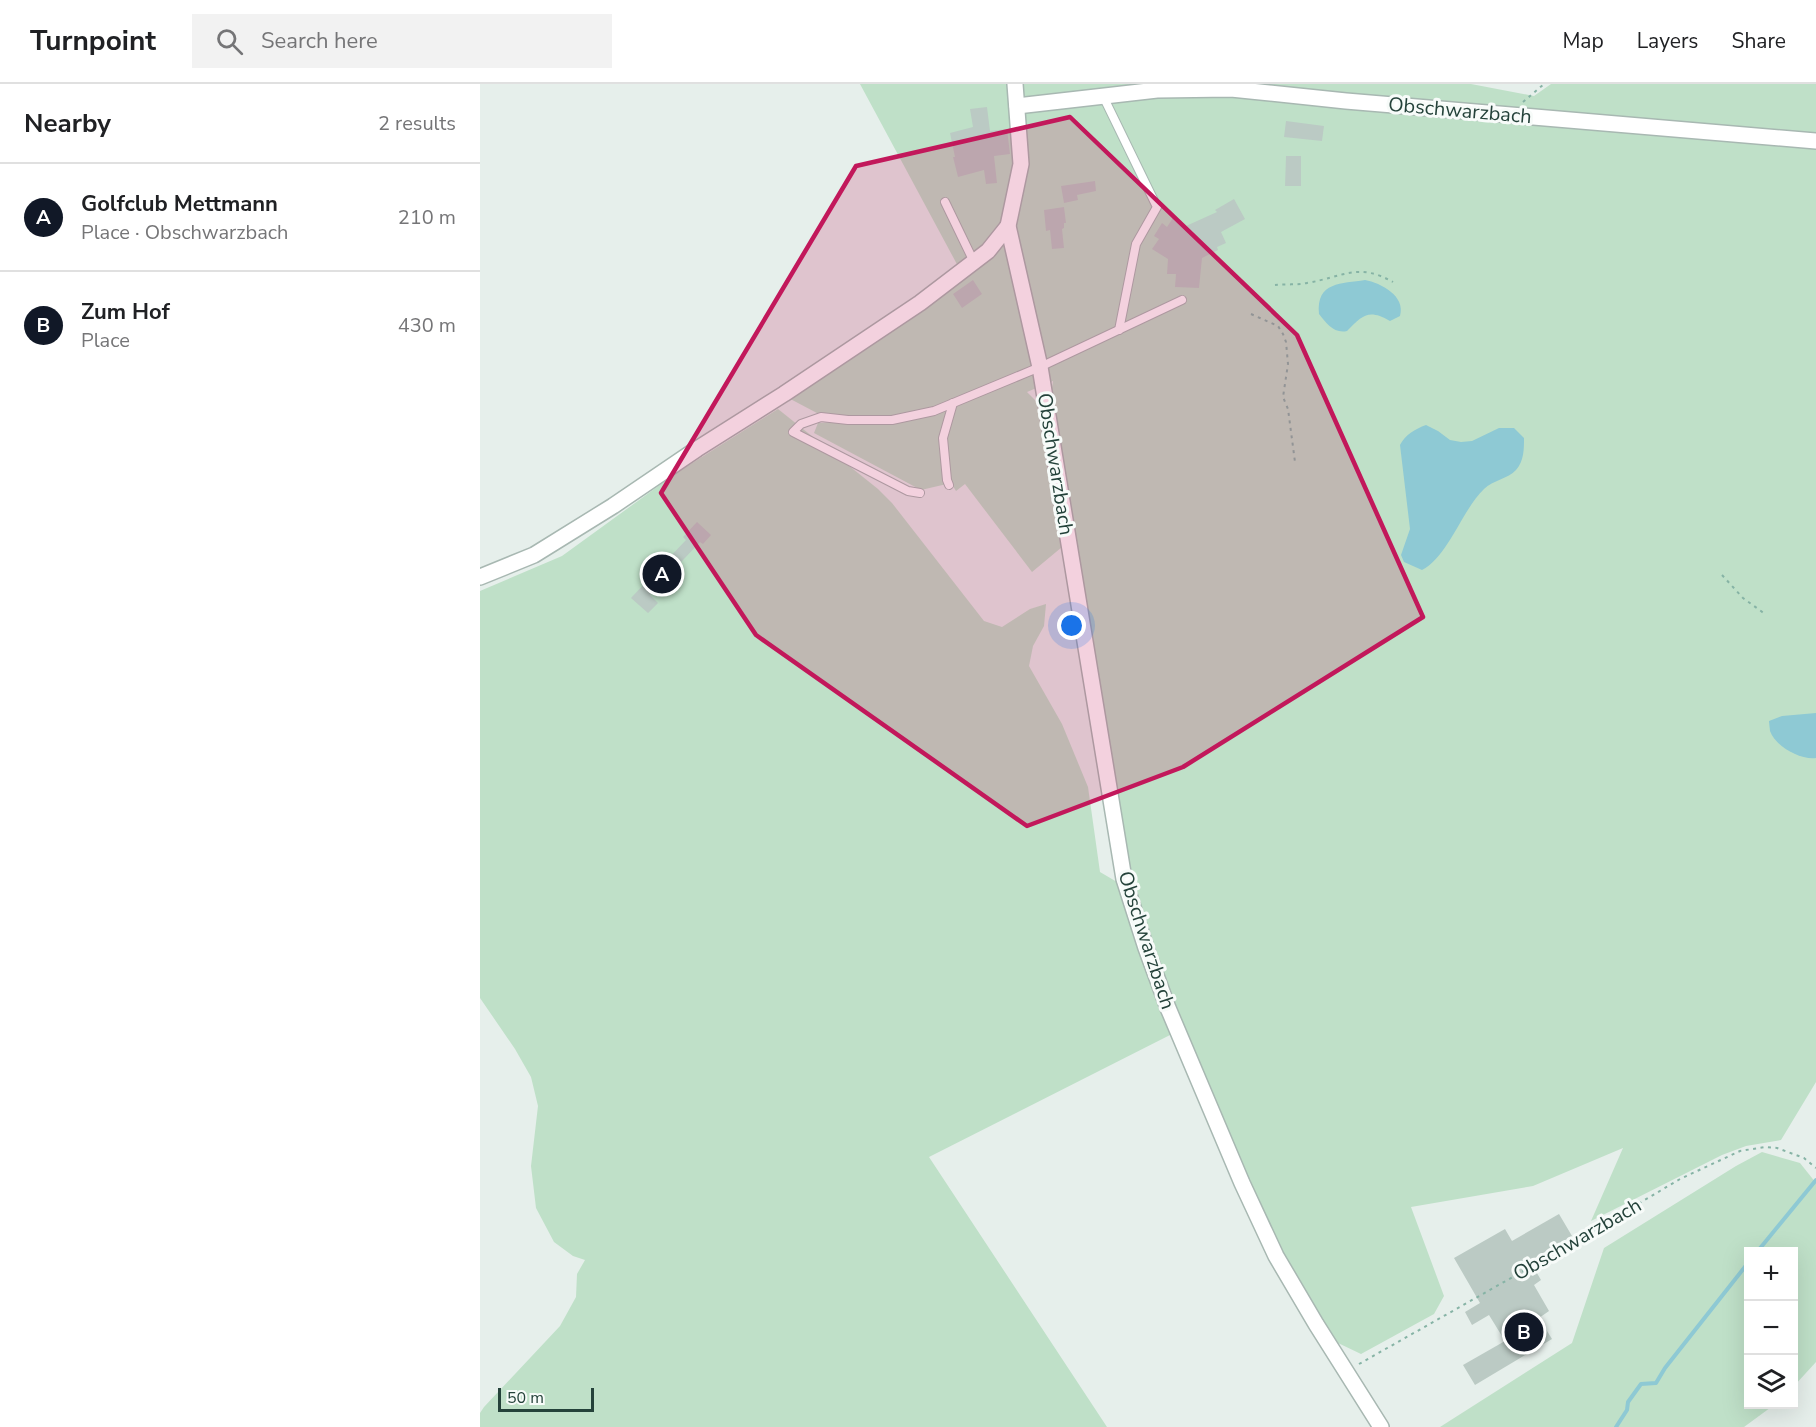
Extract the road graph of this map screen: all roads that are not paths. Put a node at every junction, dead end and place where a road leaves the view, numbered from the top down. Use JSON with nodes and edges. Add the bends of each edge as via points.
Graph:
{"nodes":[{"id":1,"x":1015,"y":84,"type":"edge"},
{"id":2,"x":1103,"y":95,"type":"junction"},
{"id":3,"x":1017,"y":106,"type":"junction"},
{"id":4,"x":1816,"y":141,"type":"edge"},
{"id":5,"x":945,"y":202,"type":"dead end"},
{"id":6,"x":1008,"y":226,"type":"junction"},
{"id":7,"x":974,"y":262,"type":"junction"},
{"id":8,"x":1182,"y":300,"type":"dead end"},
{"id":9,"x":1119,"y":330,"type":"junction"},
{"id":10,"x":1040,"y":368,"type":"junction"},
{"id":11,"x":953,"y":403,"type":"junction"},
{"id":12,"x":949,"y":484,"type":"dead end"},
{"id":13,"x":920,"y":493,"type":"dead end"},
{"id":14,"x":480,"y":577,"type":"edge"},
{"id":15,"x":1381,"y":1427,"type":"edge"}],
"edges":[{"from":1,"to":3,"type":"street","name":"Obschwarzbach"},
{"from":2,"to":3,"type":"street","name":"Obschwarzbach"},
{"from":2,"to":4,"type":"street","name":"Obschwarzbach","via":[[1231,89]]},
{"from":2,"to":9,"type":"lane","via":[[1157,207],[1136,244]]},
{"from":3,"to":6,"type":"street","name":"Obschwarzbach","via":[[1021,164]]},
{"from":5,"to":7,"type":"lane"},
{"from":6,"to":7,"type":"street","name":"Obschwarzbach"},
{"from":6,"to":10,"type":"street","name":"Obschwarzbach"},
{"from":7,"to":14,"type":"street","name":"Obschwarzbach","via":[[911,309],[613,506],[534,555]]},
{"from":8,"to":9,"type":"lane","name":"Obschwarzbach"},
{"from":9,"to":10,"type":"lane","name":"Obschwarzbach"},
{"from":10,"to":11,"type":"lane","name":"Obschwarzbach"},
{"from":10,"to":15,"type":"street","name":"Obschwarzbach","via":[[1124,879],[1146,948],[1168,1008],[1276,1256]]},
{"from":11,"to":12,"type":"lane","via":[[943,438]]},
{"from":11,"to":13,"type":"lane","name":"Obschwarzbach","via":[[892,420],[821,417],[801,424],[793,432],[908,491]]}]}
